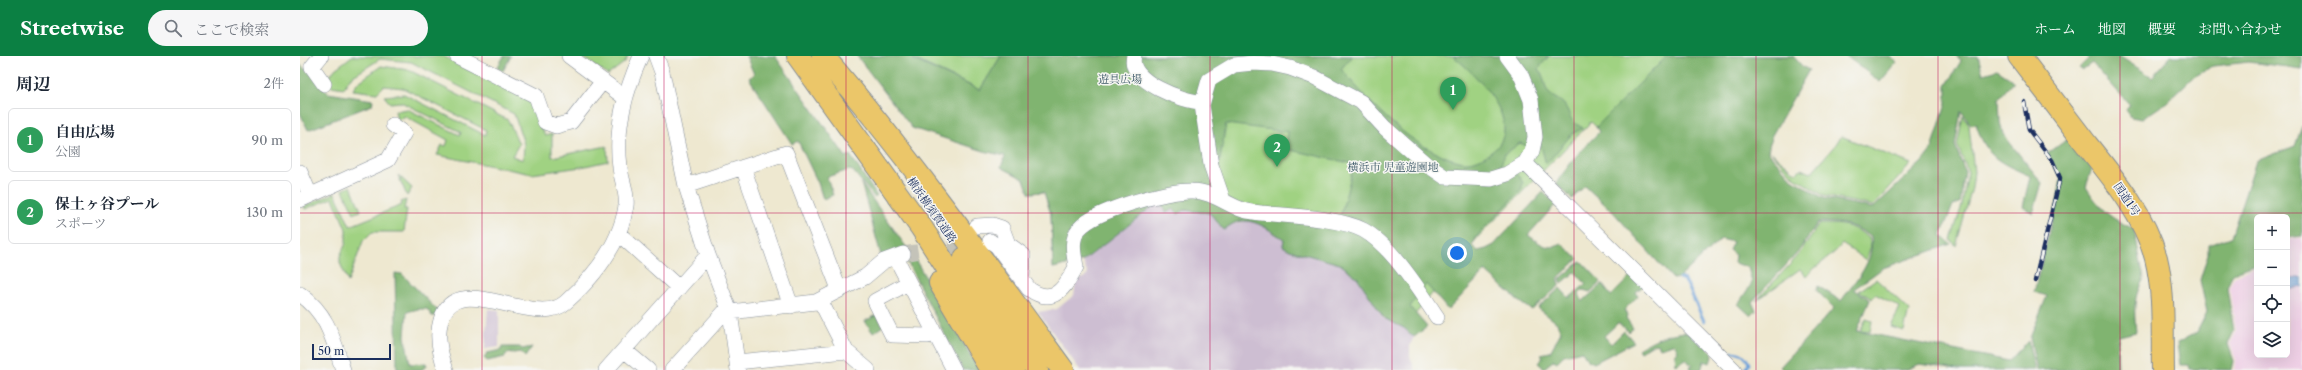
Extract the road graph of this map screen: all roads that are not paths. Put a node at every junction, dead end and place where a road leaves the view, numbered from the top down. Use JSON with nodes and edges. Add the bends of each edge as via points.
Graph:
{"nodes":[{"id":1,"x":321,"y":56,"type":"edge"},
{"id":2,"x":457,"y":56,"type":"edge"},
{"id":3,"x":569,"y":56,"type":"edge"},
{"id":4,"x":641,"y":56,"type":"edge"},
{"id":5,"x":656,"y":56,"type":"edge"},
{"id":6,"x":796,"y":56,"type":"edge"},
{"id":7,"x":819,"y":56,"type":"edge"},
{"id":8,"x":823,"y":56,"type":"edge"},
{"id":9,"x":1134,"y":56,"type":"edge"},
{"id":10,"x":1507,"y":56,"type":"edge"},
{"id":11,"x":2019,"y":56,"type":"edge"},
{"id":12,"x":603,"y":81,"type":"junction"},
{"id":13,"x":324,"y":84,"type":"dead end"},
{"id":14,"x":624,"y":97,"type":"junction"},
{"id":15,"x":1202,"y":102,"type":"junction"},
{"id":16,"x":392,"y":125,"type":"dead end"},
{"id":17,"x":1525,"y":163,"type":"junction"},
{"id":18,"x":743,"y":168,"type":"junction"},
{"id":19,"x":300,"y":172,"type":"edge"},
{"id":20,"x":686,"y":186,"type":"junction"},
{"id":21,"x":305,"y":198,"type":"edge"},
{"id":22,"x":1223,"y":200,"type":"junction"},
{"id":23,"x":977,"y":226,"type":"tunnel mouth"},
{"id":24,"x":618,"y":233,"type":"junction"},
{"id":25,"x":990,"y":240,"type":"dead end"},
{"id":26,"x":708,"y":255,"type":"junction"},
{"id":27,"x":1022,"y":281,"type":"junction"},
{"id":28,"x":908,"y":283,"type":"junction"},
{"id":29,"x":679,"y":288,"type":"junction"},
{"id":30,"x":839,"y":289,"type":"junction"},
{"id":31,"x":300,"y":294,"type":"edge"},
{"id":32,"x":820,"y":300,"type":"junction"},
{"id":33,"x":791,"y":306,"type":"junction"},
{"id":34,"x":729,"y":310,"type":"junction"},
{"id":35,"x":1437,"y":317,"type":"dead end"},
{"id":36,"x":934,"y":333,"type":"junction"},
{"id":37,"x":624,"y":350,"type":"junction"},
{"id":38,"x":846,"y":351,"type":"junction"},
{"id":39,"x":738,"y":366,"type":"edge"},
{"id":40,"x":343,"y":370,"type":"edge"},
{"id":41,"x":446,"y":370,"type":"edge"},
{"id":42,"x":606,"y":370,"type":"edge"},
{"id":43,"x":648,"y":370,"type":"edge"},
{"id":44,"x":672,"y":370,"type":"edge"},
{"id":45,"x":868,"y":370,"type":"edge"},
{"id":46,"x":954,"y":370,"type":"edge"},
{"id":47,"x":991,"y":370,"type":"edge"},
{"id":48,"x":1013,"y":370,"type":"edge"},
{"id":49,"x":1037,"y":370,"type":"edge"},
{"id":50,"x":1063,"y":370,"type":"edge"},
{"id":51,"x":1734,"y":370,"type":"edge"},
{"id":52,"x":2163,"y":370,"type":"edge"}],
"edges":[{"from":1,"to":13,"type":"street","via":[[312,67]]},
{"from":2,"to":12,"type":"street","via":[[536,96],[545,122],[556,126],[571,122]]},
{"from":3,"to":12,"type":"street"},
{"from":4,"to":14,"type":"street"},
{"from":5,"to":20,"type":"street","via":[[662,72]]},
{"from":6,"to":47,"type":"highway","via":[[912,234]]},
{"from":6,"to":48,"type":"highway","name":"横浜横須賀道路","via":[[921,227]]},
{"from":7,"to":49,"type":"highway","name":"横浜横須賀道路","via":[[867,118],[932,210]]},
{"from":8,"to":50,"type":"highway","via":[[872,113],[943,205]]},
{"from":9,"to":15,"type":"street","via":[[1132,61],[1136,71],[1156,88],[1190,102]]},
{"from":10,"to":17,"type":"street","via":[[1521,75],[1531,100],[1535,137],[1532,151]]},
{"from":11,"to":52,"type":"highway","name":"国道1号","via":[[2116,182],[2146,230],[2156,258],[2162,296]]},
{"from":12,"to":14,"type":"street"},
{"from":14,"to":24,"type":"street","via":[[619,156],[626,206]]},
{"from":15,"to":17,"type":"street","via":[[1209,80],[1234,65],[1272,64],[1314,77],[1361,102],[1385,128],[1445,177],[1491,179],[1507,174]]},
{"from":15,"to":22,"type":"street","via":[[1211,165]]},
{"from":16,"to":21,"type":"street","via":[[404,133],[388,160]]},
{"from":17,"to":51,"type":"street"},
{"from":18,"to":20,"type":"street"},
{"from":18,"to":30,"type":"street","via":[[786,154]]},
{"from":18,"to":33,"type":"street"},
{"from":19,"to":21,"type":"street"},
{"from":20,"to":26,"type":"street"},
{"from":22,"to":27,"type":"street","via":[[1192,191],[1152,197],[1092,218],[1078,229],[1073,243],[1075,275],[1061,290],[1053,296],[1036,294]]},
{"from":22,"to":35,"type":"street","via":[[1244,210],[1335,222],[1361,229],[1376,238],[1413,281]]},
{"from":23,"to":27,"type":"street","via":[[993,225],[1002,228],[1008,244],[1023,255]]},
{"from":24,"to":29,"type":"street"},
{"from":24,"to":41,"type":"street","via":[[608,256],[566,303],[557,308],[546,311],[474,297],[464,298],[451,305],[442,315],[438,333]]},
{"from":25,"to":27,"type":"street"},
{"from":26,"to":29,"type":"street"},
{"from":26,"to":34,"type":"street"},
{"from":28,"to":30,"type":"street","via":[[900,256],[884,261],[864,277]]},
{"from":28,"to":36,"type":"street"},
{"from":28,"to":36,"type":"street","via":[[874,301],[892,335],[928,336]]},
{"from":29,"to":37,"type":"street"},
{"from":30,"to":32,"type":"street"},
{"from":31,"to":40,"type":"street","via":[[326,322]]},
{"from":32,"to":33,"type":"street"},
{"from":32,"to":38,"type":"street"},
{"from":33,"to":34,"type":"street"},
{"from":34,"to":39,"type":"street"},
{"from":34,"to":44,"type":"street"},
{"from":36,"to":46,"type":"street"},
{"from":37,"to":42,"type":"street"},
{"from":37,"to":43,"type":"street"},
{"from":38,"to":39,"type":"street"},
{"from":38,"to":45,"type":"street"}]}
